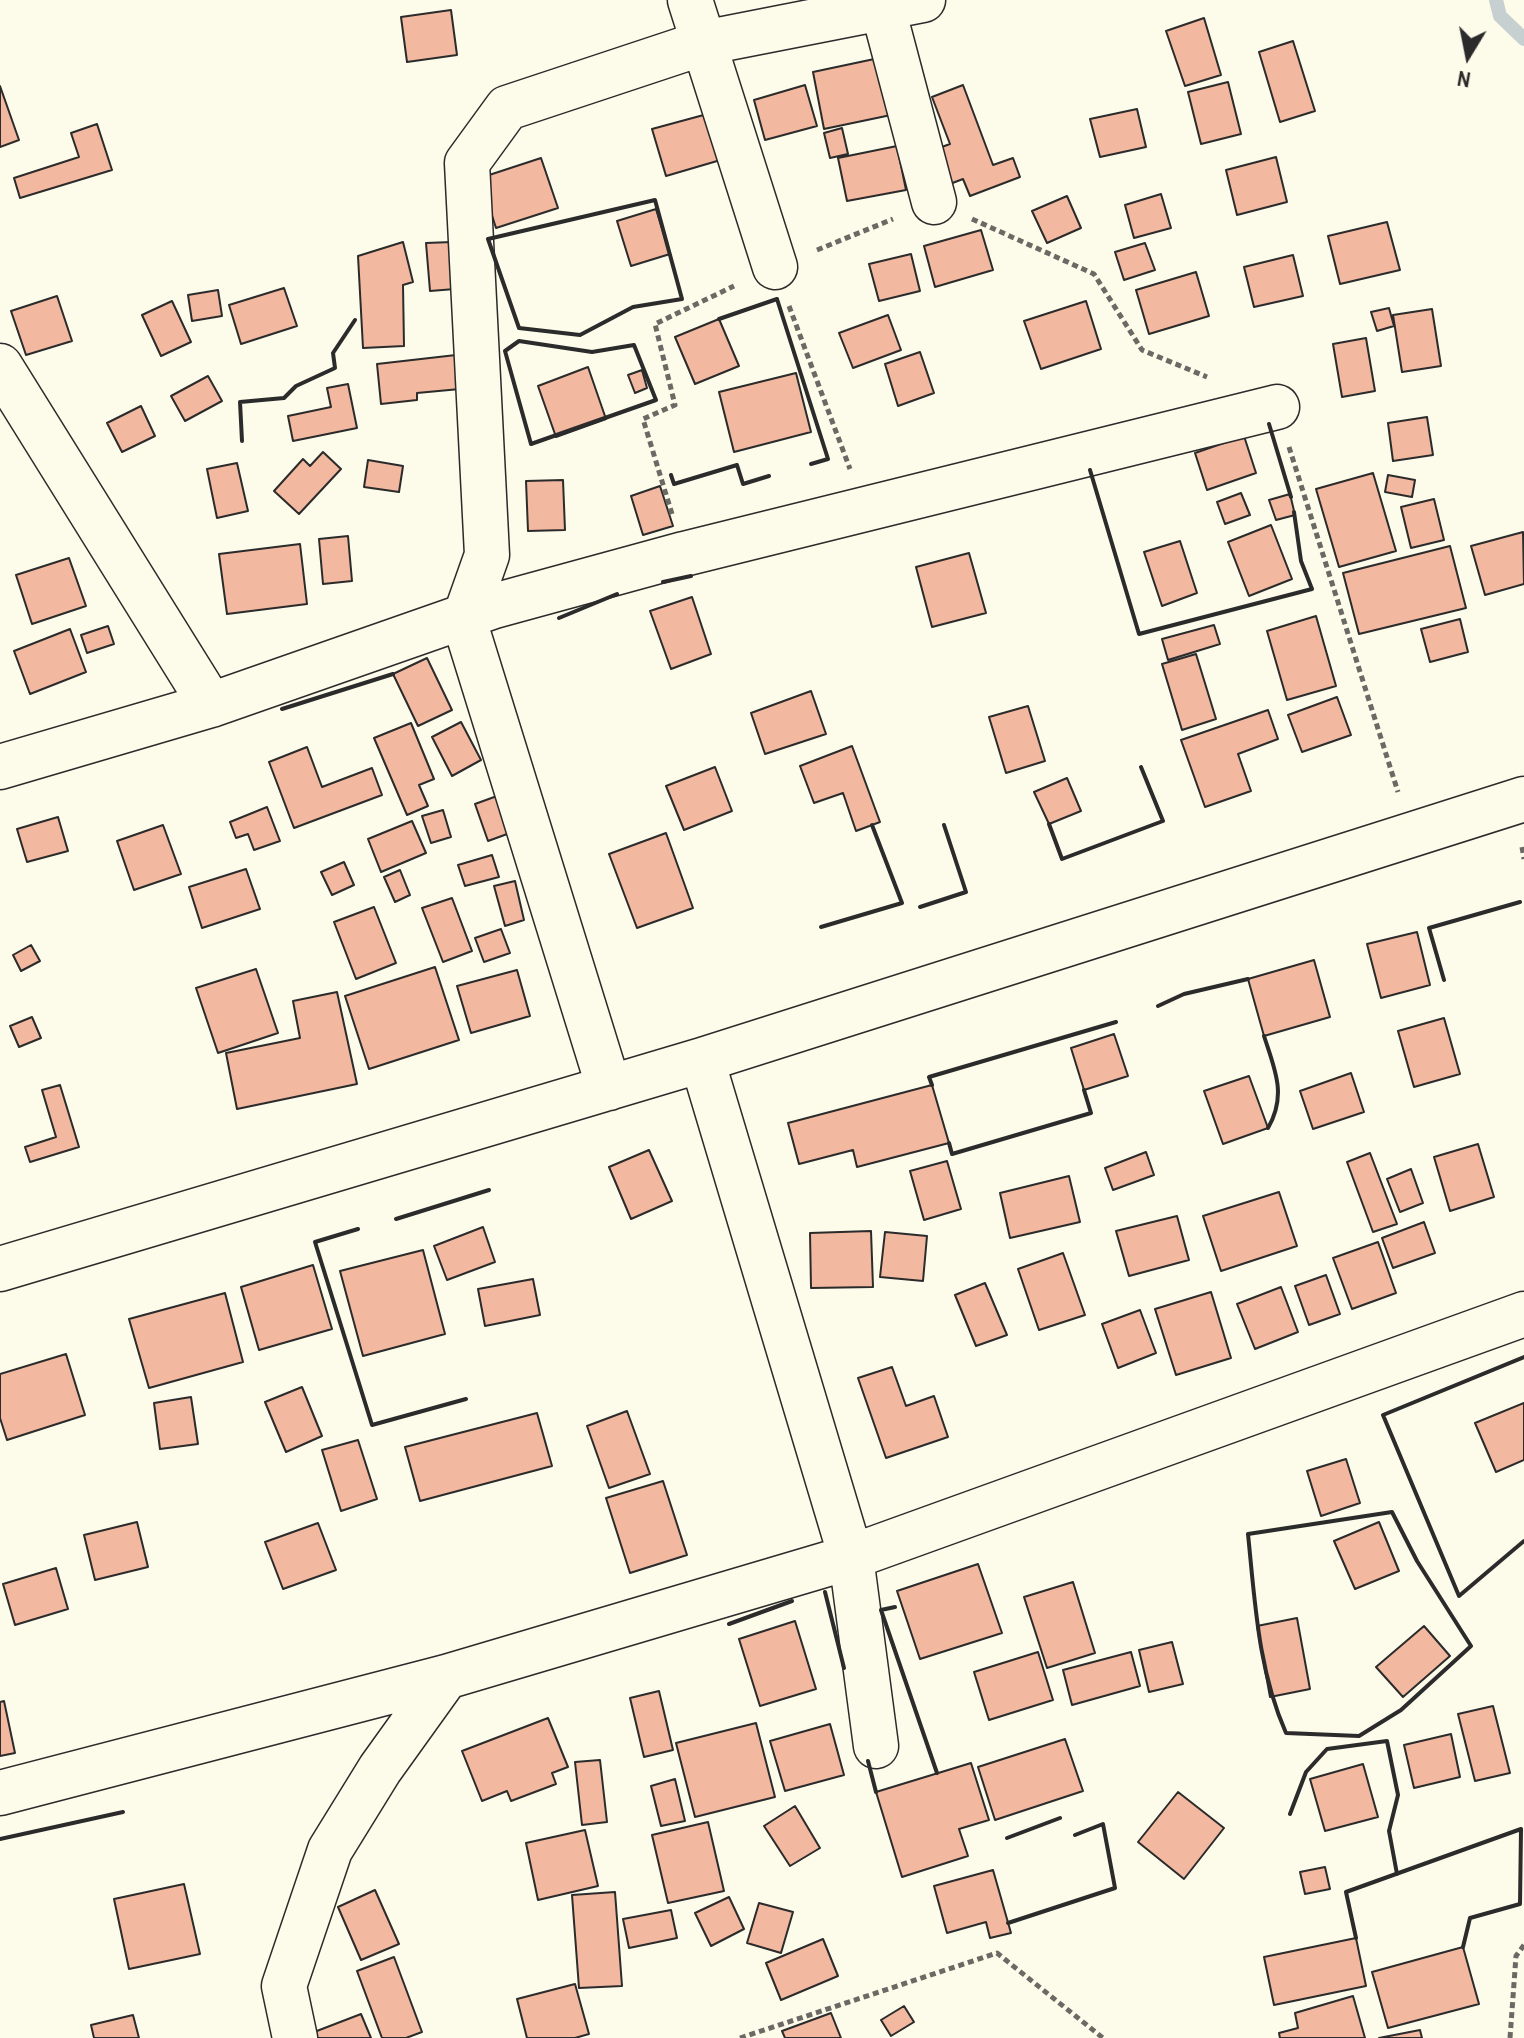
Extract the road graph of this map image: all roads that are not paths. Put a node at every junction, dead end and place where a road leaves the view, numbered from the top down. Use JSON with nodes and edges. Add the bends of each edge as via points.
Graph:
{"nodes":[{"id":1,"x":690,"y":0,"type":"edge"},
{"id":2,"x":903,"y":5,"type":"edge"},
{"id":3,"x":703,"y":43,"type":"junction"},
{"id":4,"x":934,"y":202,"type":"dead end"},
{"id":5,"x":775,"y":267,"type":"road end"},
{"id":6,"x":0,"y":366,"type":"edge"},
{"id":7,"x":1277,"y":407,"type":"dead end"},
{"id":8,"x":464,"y":620,"type":"junction"},
{"id":9,"x":211,"y":705,"type":"junction"},
{"id":10,"x":0,"y":767,"type":"edge"},
{"id":11,"x":1524,"y":799,"type":"edge"},
{"id":12,"x":702,"y":1060,"type":"junction"},
{"id":13,"x":609,"y":1088,"type":"junction"},
{"id":14,"x":0,"y":1269,"type":"edge"},
{"id":15,"x":1524,"y":1314,"type":"edge"},
{"id":16,"x":851,"y":1557,"type":"junction"},
{"id":17,"x":446,"y":1677,"type":"junction"},
{"id":18,"x":876,"y":1746,"type":"dead end"},
{"id":19,"x":0,"y":1793,"type":"edge"},
{"id":20,"x":295,"y":2038,"type":"edge"}],
"edges":[{"from":1,"to":3,"type":"street"},
{"from":2,"to":3,"type":"street"},
{"from":2,"to":4,"type":"street"},
{"from":3,"to":5,"type":"street"},
{"from":3,"to":8,"type":"street","via":[[507,108],[467,163],[487,555]]},
{"from":6,"to":9,"type":"street"},
{"from":7,"to":8,"type":"street","via":[[684,554],[494,606]]},
{"from":8,"to":9,"type":"street"},
{"from":8,"to":13,"type":"street"},
{"from":9,"to":10,"type":"street"},
{"from":11,"to":12,"type":"street"},
{"from":12,"to":13,"type":"street"},
{"from":12,"to":16,"type":"street"},
{"from":13,"to":14,"type":"street"},
{"from":15,"to":16,"type":"street"},
{"from":16,"to":17,"type":"street"},
{"from":16,"to":18,"type":"street"},
{"from":17,"to":19,"type":"street"},
{"from":17,"to":20,"type":"street","via":[[330,1850],[284,1986]]}]}
